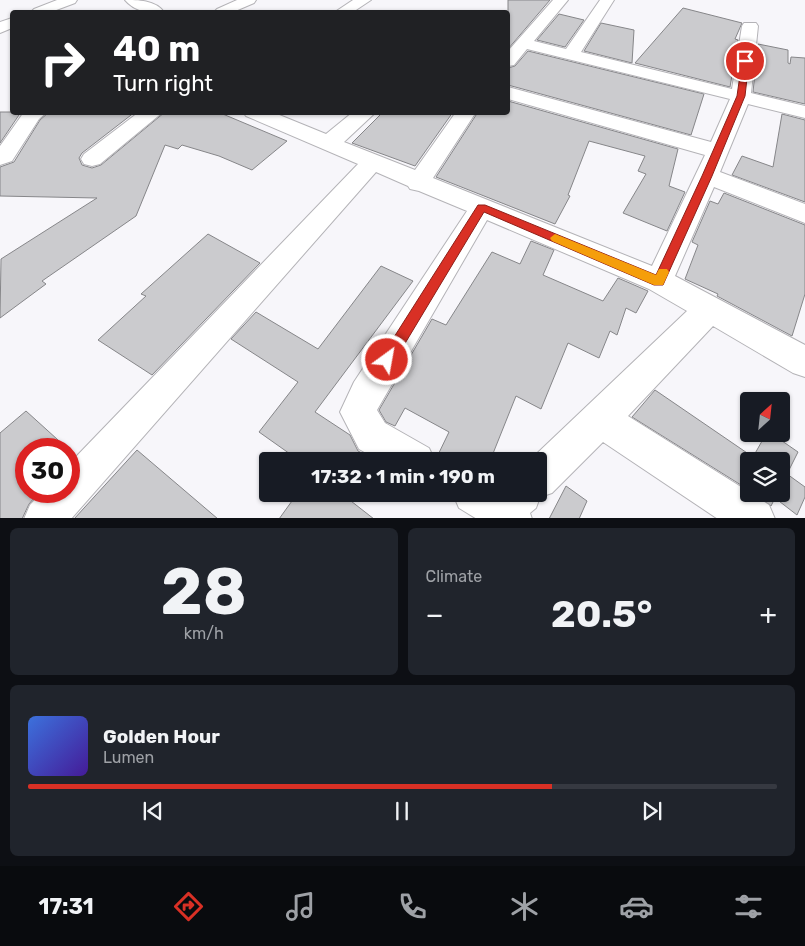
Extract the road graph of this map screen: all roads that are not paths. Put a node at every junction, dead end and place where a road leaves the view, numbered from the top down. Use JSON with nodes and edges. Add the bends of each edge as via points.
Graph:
{"nodes":[{"id":1,"x":70,"y":0,"type":"edge"},
{"id":2,"x":132,"y":0,"type":"edge"},
{"id":3,"x":249,"y":0,"type":"edge"},
{"id":4,"x":364,"y":0,"type":"edge"},
{"id":5,"x":561,"y":0,"type":"edge"},
{"id":6,"x":606,"y":0,"type":"edge"},
{"id":7,"x":43,"y":10,"type":"edge"},
{"id":8,"x":152,"y":10,"type":"edge"},
{"id":9,"x":226,"y":10,"type":"edge"},
{"id":10,"x":346,"y":10,"type":"edge"},
{"id":11,"x":750,"y":26,"type":"dead end"},
{"id":12,"x":522,"y":43,"type":"junction"},
{"id":13,"x":570,"y":56,"type":"junction"},
{"id":14,"x":510,"y":58,"type":"edge"},
{"id":15,"x":510,"y":94,"type":"edge"},
{"id":16,"x":741,"y":96,"type":"junction"},
{"id":17,"x":805,"y":112,"type":"edge"},
{"id":18,"x":32,"y":115,"type":"edge"},
{"id":19,"x":148,"y":115,"type":"edge"},
{"id":20,"x":260,"y":115,"type":"edge"},
{"id":21,"x":363,"y":115,"type":"edge"},
{"id":22,"x":464,"y":115,"type":"edge"},
{"id":23,"x":329,"y":144,"type":"junction"},
{"id":24,"x":717,"y":151,"type":"junction"},
{"id":25,"x":0,"y":158,"type":"edge"},
{"id":26,"x":92,"y":159,"type":"dead end"},
{"id":27,"x":372,"y":163,"type":"junction"},
{"id":28,"x":707,"y":176,"type":"junction"},
{"id":29,"x":418,"y":182,"type":"junction"},
{"id":30,"x":482,"y":207,"type":"junction"},
{"id":31,"x":805,"y":214,"type":"edge"},
{"id":32,"x":659,"y":281,"type":"junction"},
{"id":33,"x":709,"y":310,"type":"junction"},
{"id":34,"x":805,"y":362,"type":"edge"},
{"id":35,"x":602,"y":419,"type":"junction"},
{"id":36,"x":400,"y":452,"type":"edge"},
{"id":37,"x":547,"y":471,"type":"edge"},
{"id":38,"x":44,"y":518,"type":"edge"},
{"id":39,"x":755,"y":518,"type":"edge"}],
"edges":[{"from":1,"to":7,"type":"street"},
{"from":2,"to":8,"type":"street"},
{"from":3,"to":9,"type":"street"},
{"from":4,"to":10,"type":"street"},
{"from":5,"to":12,"type":"street"},
{"from":6,"to":13,"type":"street"},
{"from":11,"to":16,"type":"street"},
{"from":12,"to":13,"type":"street"},
{"from":12,"to":14,"type":"street"},
{"from":13,"to":16,"type":"street"},
{"from":15,"to":24,"type":"street"},
{"from":16,"to":17,"type":"street"},
{"from":16,"to":24,"type":"street"},
{"from":18,"to":25,"type":"street"},
{"from":19,"to":26,"type":"street"},
{"from":20,"to":23,"type":"street"},
{"from":21,"to":23,"type":"street"},
{"from":22,"to":29,"type":"street"},
{"from":23,"to":27,"type":"street"},
{"from":24,"to":28,"type":"street"},
{"from":27,"to":29,"type":"street"},
{"from":27,"to":38,"type":"street"},
{"from":28,"to":31,"type":"street"},
{"from":28,"to":32,"type":"street"},
{"from":29,"to":30,"type":"street"},
{"from":30,"to":32,"type":"street"},
{"from":30,"to":36,"type":"street","via":[[358,412],[372,436]]},
{"from":32,"to":33,"type":"street"},
{"from":33,"to":34,"type":"street"},
{"from":33,"to":35,"type":"street"},
{"from":35,"to":37,"type":"street"},
{"from":35,"to":39,"type":"street"}]}
